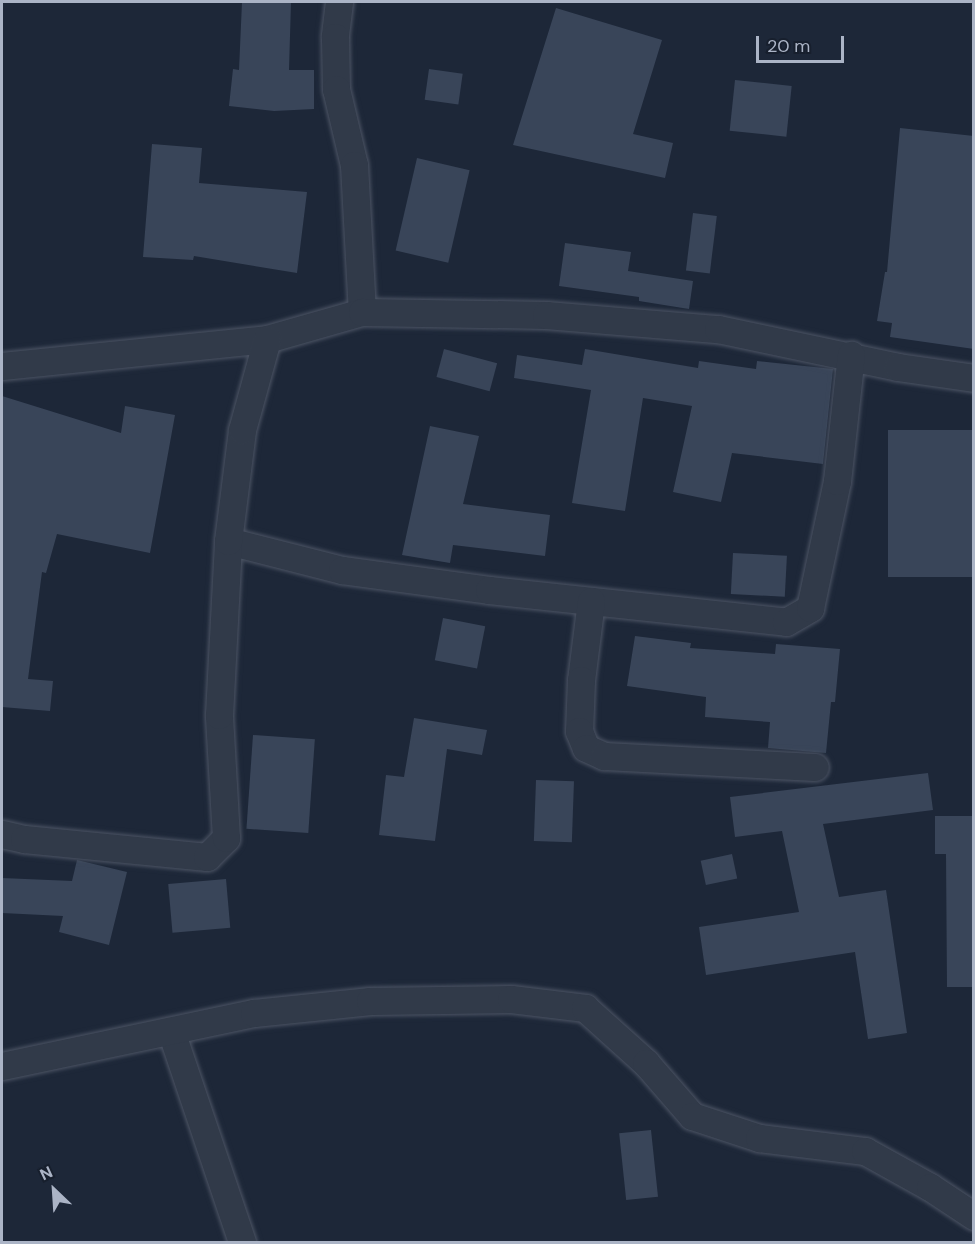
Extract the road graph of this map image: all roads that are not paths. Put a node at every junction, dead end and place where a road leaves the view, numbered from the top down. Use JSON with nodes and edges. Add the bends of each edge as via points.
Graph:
{"nodes":[{"id":1,"x":339,"y":2,"type":"edge"},
{"id":2,"x":362,"y":312,"type":"junction"},
{"id":3,"x":267,"y":339,"type":"junction"},
{"id":4,"x":851,"y":355,"type":"junction"},
{"id":5,"x":2,"y":366,"type":"edge"},
{"id":6,"x":974,"y":378,"type":"edge"},
{"id":7,"x":228,"y":541,"type":"junction"},
{"id":8,"x":591,"y":601,"type":"junction"},
{"id":9,"x":815,"y":767,"type":"dead end"},
{"id":10,"x":2,"y":834,"type":"edge"},
{"id":11,"x":171,"y":1031,"type":"junction"},
{"id":12,"x":2,"y":1066,"type":"edge"},
{"id":13,"x":974,"y":1216,"type":"edge"},
{"id":14,"x":242,"y":1242,"type":"edge"}],
"edges":[{"from":1,"to":2,"type":"street","via":[[334,37],[336,88],[354,165]]},
{"from":2,"to":3,"type":"street"},
{"from":2,"to":4,"type":"street","via":[[546,315],[718,329]]},
{"from":3,"to":5,"type":"street"},
{"from":3,"to":7,"type":"street","via":[[242,430]]},
{"from":4,"to":6,"type":"street","via":[[898,367]]},
{"from":4,"to":8,"type":"street","via":[[837,481],[810,608],[786,622]]},
{"from":7,"to":8,"type":"street","via":[[342,570]]},
{"from":7,"to":10,"type":"street","via":[[219,715],[226,838],[207,857]]},
{"from":8,"to":9,"type":"street","via":[[579,731],[586,748],[604,756]]},
{"from":11,"to":12,"type":"street"},
{"from":11,"to":13,"type":"street","via":[[254,1013],[370,1001],[511,999],[585,1008],[646,1063],[692,1116],[759,1138],[865,1151]]},
{"from":11,"to":14,"type":"street"}]}
